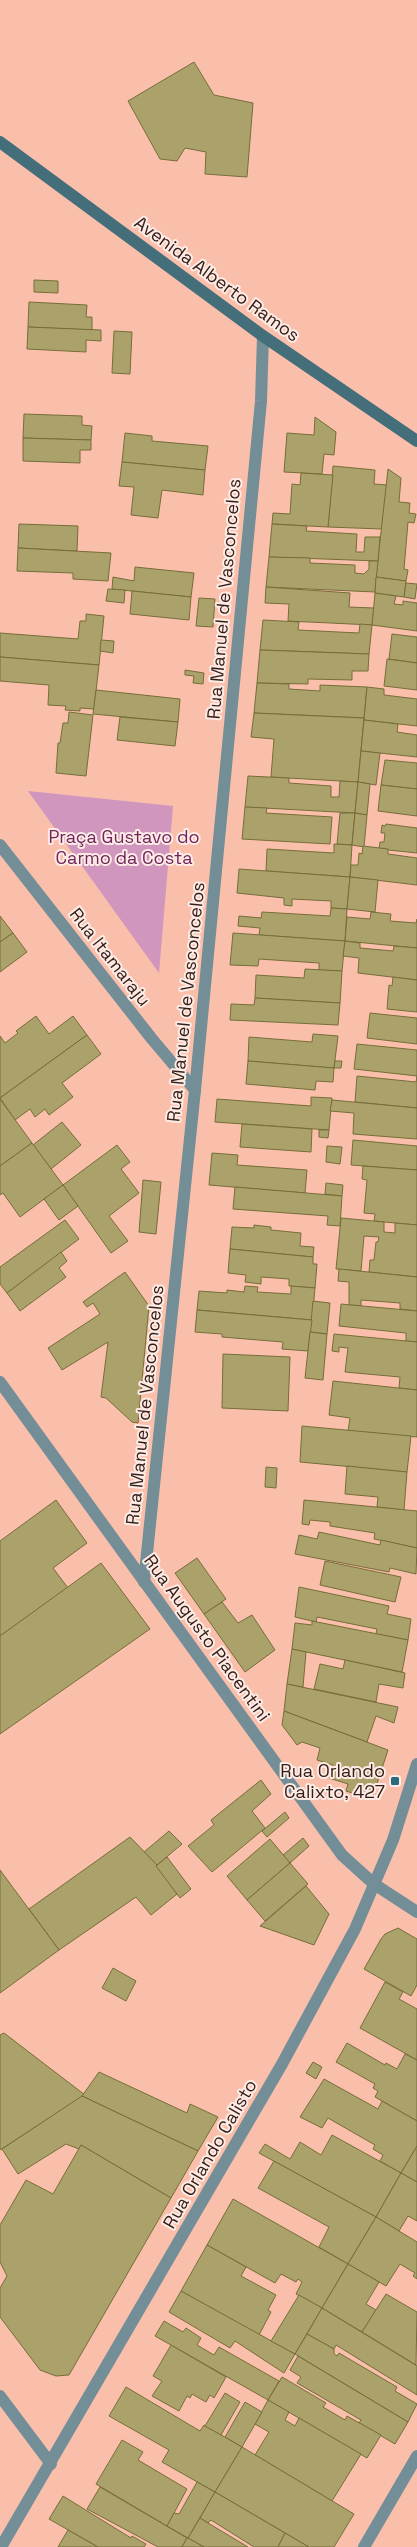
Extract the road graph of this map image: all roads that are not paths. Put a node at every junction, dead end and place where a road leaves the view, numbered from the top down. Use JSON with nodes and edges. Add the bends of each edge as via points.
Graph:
{"nodes":[{"id":1,"x":0,"y":142,"type":"edge"},
{"id":2,"x":263,"y":336,"type":"junction"},
{"id":3,"x":417,"y":441,"type":"edge"},
{"id":4,"x":0,"y":845,"type":"edge"},
{"id":5,"x":195,"y":1090,"type":"junction"},
{"id":6,"x":0,"y":1382,"type":"edge"},
{"id":7,"x":144,"y":1582,"type":"junction"},
{"id":8,"x":417,"y":1764,"type":"edge"},
{"id":9,"x":374,"y":1884,"type":"junction"},
{"id":10,"x":417,"y":1912,"type":"edge"},
{"id":11,"x":0,"y":2396,"type":"edge"},
{"id":12,"x":417,"y":2456,"type":"edge"},
{"id":13,"x":51,"y":2464,"type":"junction"},
{"id":14,"x":1,"y":2547,"type":"edge"},
{"id":15,"x":364,"y":2547,"type":"edge"}],
"edges":[{"from":1,"to":2,"type":"main road","name":"Avenida Alberto Ramos"},
{"from":2,"to":3,"type":"main road","name":"Avenida Alberto Ramos"},
{"from":2,"to":5,"type":"street","name":"Rua Manuel de Vasconcelos","via":[[260,411]]},
{"from":4,"to":5,"type":"street","name":"Rua Itamaraju"},
{"from":5,"to":7,"type":"street","name":"Rua Manuel de Vasconcelos"},
{"from":6,"to":7,"type":"street","name":"Rua Augusto Piacentini"},
{"from":7,"to":9,"type":"street","name":"Rua Augusto Piacentini","via":[[342,1855]]},
{"from":8,"to":9,"type":"street","name":"Rua Orlando Calisto"},
{"from":9,"to":10,"type":"street","name":"Rua Augusto Piacentini"},
{"from":9,"to":13,"type":"street","name":"Rua Orlando Calisto","via":[[355,1929],[282,2064]]},
{"from":11,"to":13,"type":"street"},
{"from":12,"to":15,"type":"street"},
{"from":13,"to":14,"type":"street","name":"Rua Orlando Calisto"}]}
